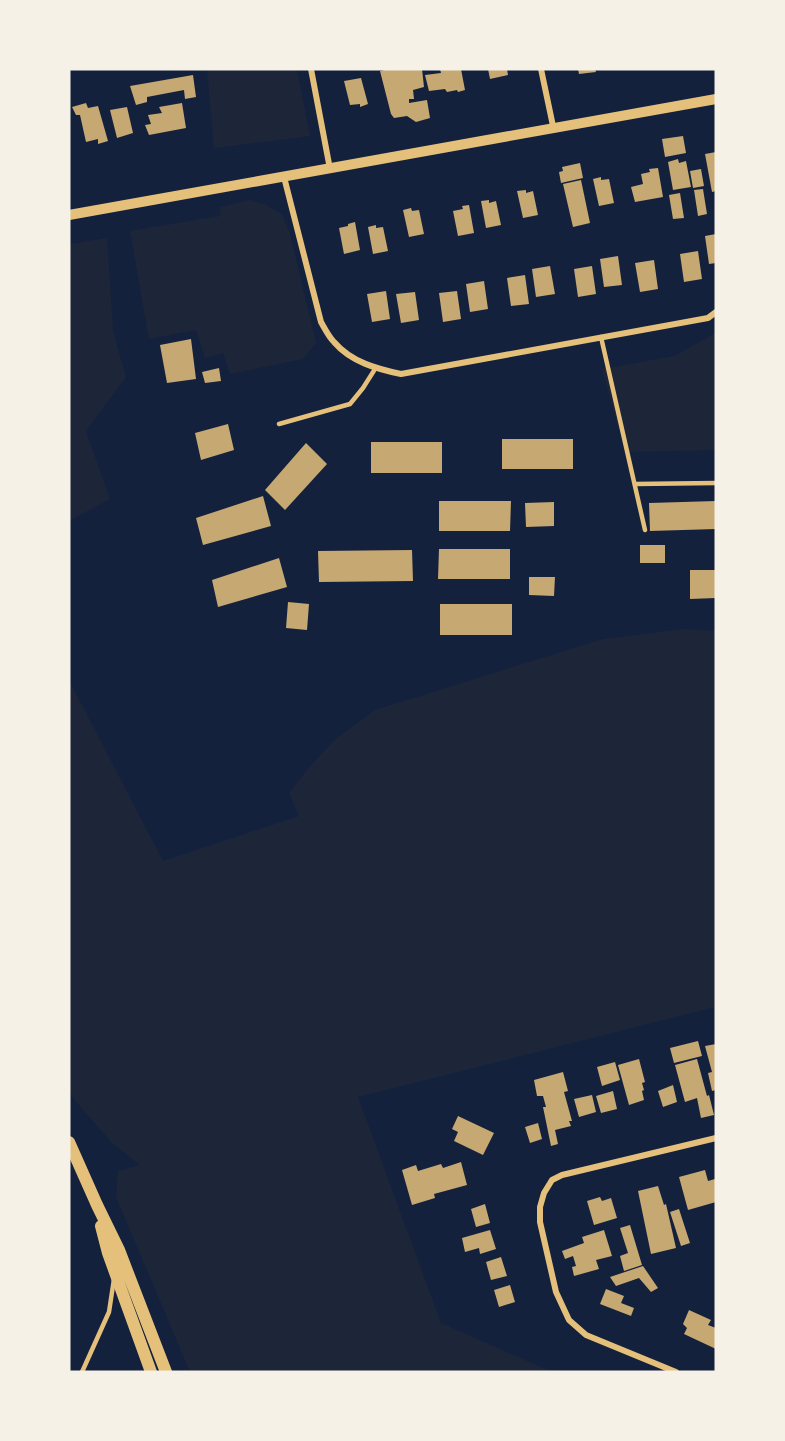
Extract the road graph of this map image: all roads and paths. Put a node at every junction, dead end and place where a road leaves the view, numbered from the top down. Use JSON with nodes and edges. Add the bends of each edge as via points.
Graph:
{"nodes":[{"id":1,"x":311,"y":69,"type":"edge"},
{"id":2,"x":541,"y":69,"type":"edge"},
{"id":3,"x":716,"y":99,"type":"edge"},
{"id":4,"x":553,"y":126,"type":"junction"},
{"id":5,"x":330,"y":169,"type":"junction"},
{"id":6,"x":284,"y":177,"type":"junction"},
{"id":7,"x":70,"y":213,"type":"edge"},
{"id":8,"x":716,"y":312,"type":"edge"},
{"id":9,"x":601,"y":337,"type":"junction"},
{"id":10,"x":375,"y":369,"type":"junction"},
{"id":11,"x":279,"y":424,"type":"dead end"},
{"id":12,"x":716,"y":483,"type":"edge"},
{"id":13,"x":634,"y":484,"type":"junction"},
{"id":14,"x":645,"y":530,"type":"dead end"},
{"id":15,"x":716,"y":1138,"type":"edge"},
{"id":16,"x":69,"y":1142,"type":"edge"},
{"id":17,"x":97,"y":1205,"type":"junction"},
{"id":18,"x":115,"y":1273,"type":"junction"},
{"id":19,"x":82,"y":1372,"type":"edge"},
{"id":20,"x":151,"y":1372,"type":"edge"},
{"id":21,"x":166,"y":1372,"type":"edge"},
{"id":22,"x":676,"y":1372,"type":"edge"}],
"edges":[{"from":1,"to":5,"type":"street"},
{"from":2,"to":4,"type":"street"},
{"from":3,"to":4,"type":"street"},
{"from":4,"to":5,"type":"street"},
{"from":5,"to":6,"type":"street"},
{"from":6,"to":7,"type":"street"},
{"from":6,"to":10,"type":"street","via":[[321,322],[334,343]]},
{"from":8,"to":9,"type":"street","via":[[708,318]]},
{"from":9,"to":10,"type":"street","via":[[402,374]]},
{"from":9,"to":13,"type":"lane"},
{"from":10,"to":11,"type":"lane","via":[[350,404]]},
{"from":12,"to":13,"type":"lane"},
{"from":13,"to":14,"type":"lane"},
{"from":15,"to":22,"type":"street","via":[[562,1175],[552,1180],[540,1206],[556,1292],[569,1320],[586,1335]]},
{"from":16,"to":17,"type":"main road"},
{"from":17,"to":18,"type":"main road"},
{"from":17,"to":21,"type":"main road","via":[[119,1250]]},
{"from":18,"to":19,"type":"lane","via":[[109,1312]]},
{"from":18,"to":20,"type":"main road"}]}
